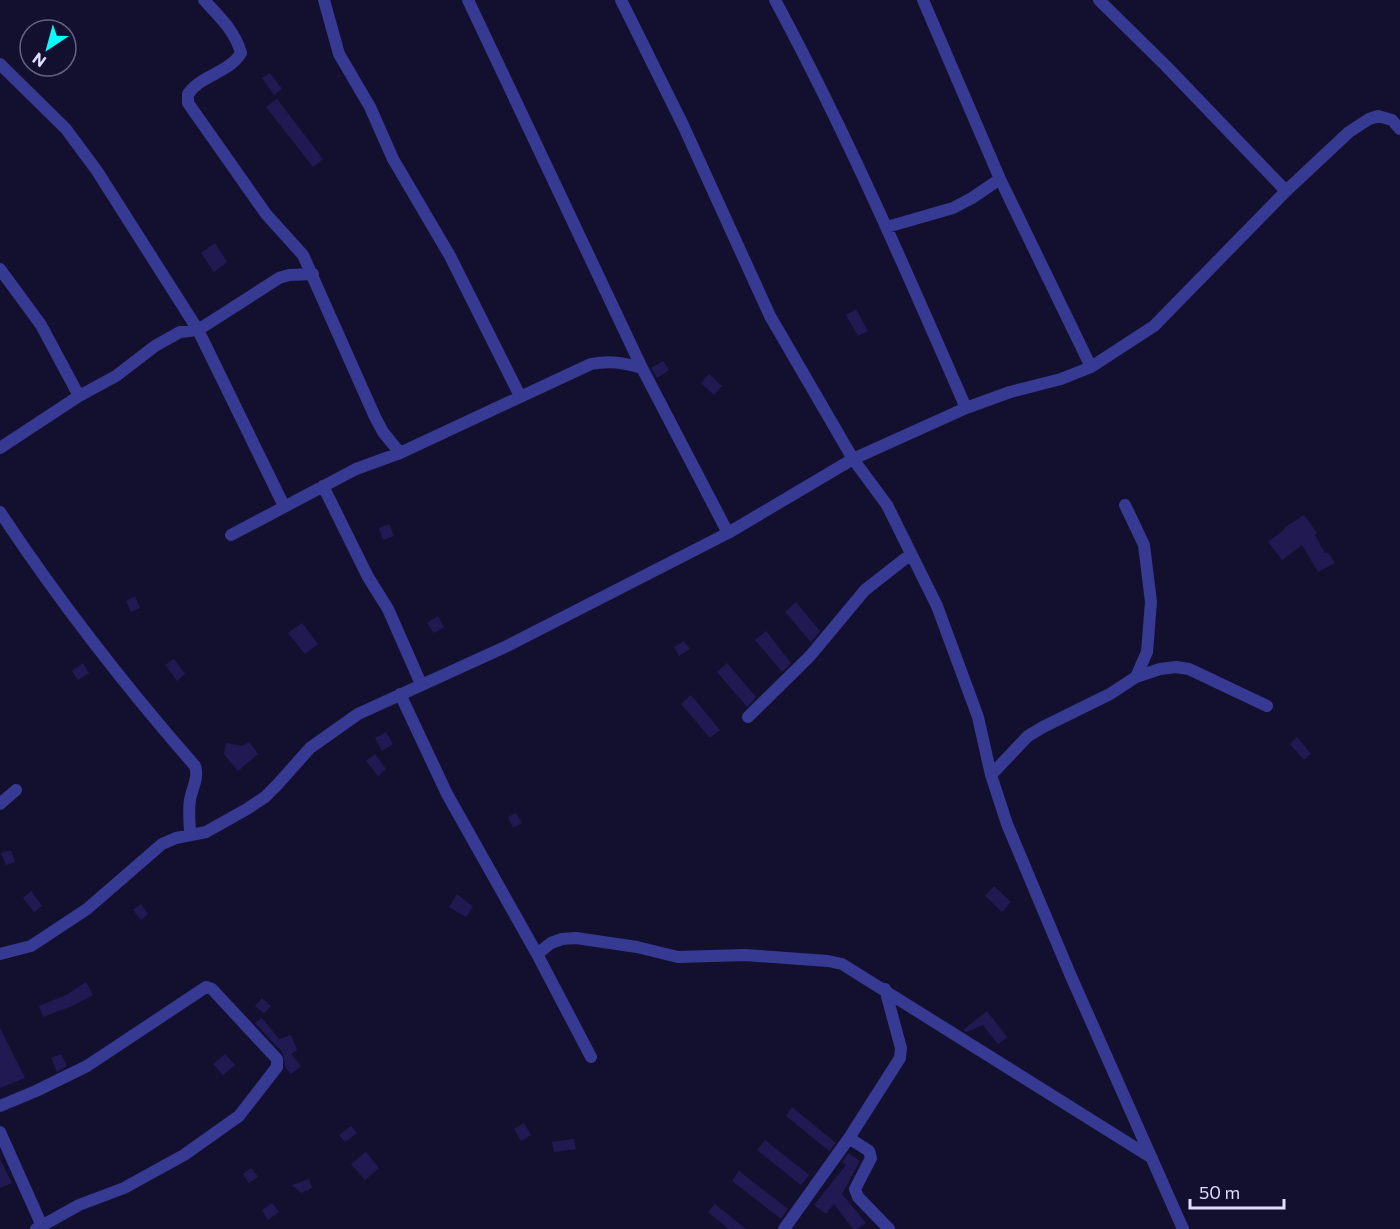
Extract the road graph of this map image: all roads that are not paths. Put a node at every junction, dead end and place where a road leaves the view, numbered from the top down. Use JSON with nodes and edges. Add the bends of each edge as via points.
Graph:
{"nodes":[{"id":1,"x":204,"y":0,"type":"edge"},
{"id":2,"x":324,"y":0,"type":"edge"},
{"id":3,"x":468,"y":0,"type":"edge"},
{"id":4,"x":621,"y":0,"type":"edge"},
{"id":5,"x":775,"y":0,"type":"edge"},
{"id":6,"x":923,"y":0,"type":"edge"},
{"id":7,"x":1099,"y":0,"type":"edge"},
{"id":8,"x":0,"y":64,"type":"edge"},
{"id":9,"x":1400,"y":129,"type":"edge"},
{"id":10,"x":1000,"y":178,"type":"junction"},
{"id":11,"x":1286,"y":191,"type":"junction"},
{"id":12,"x":887,"y":227,"type":"junction"},
{"id":13,"x":0,"y":269,"type":"edge"},
{"id":14,"x":313,"y":274,"type":"junction"},
{"id":15,"x":198,"y":330,"type":"junction"},
{"id":16,"x":1091,"y":367,"type":"junction"},
{"id":17,"x":642,"y":368,"type":"junction"},
{"id":18,"x":79,"y":396,"type":"junction"},
{"id":19,"x":520,"y":396,"type":"junction"},
{"id":20,"x":966,"y":408,"type":"junction"},
{"id":21,"x":0,"y":448,"type":"edge"},
{"id":22,"x":400,"y":453,"type":"junction"},
{"id":23,"x":853,"y":459,"type":"junction"},
{"id":24,"x":323,"y":486,"type":"junction"},
{"id":25,"x":1125,"y":505,"type":"dead end"},
{"id":26,"x":284,"y":506,"type":"junction"},
{"id":27,"x":0,"y":512,"type":"edge"},
{"id":28,"x":728,"y":532,"type":"junction"},
{"id":29,"x":231,"y":535,"type":"dead end"},
{"id":30,"x":911,"y":554,"type":"junction"},
{"id":31,"x":1136,"y":677,"type":"junction"},
{"id":32,"x":421,"y":684,"type":"junction"},
{"id":33,"x":400,"y":694,"type":"junction"},
{"id":34,"x":1267,"y":705,"type":"dead end"},
{"id":35,"x":748,"y":717,"type":"dead end"},
{"id":36,"x":991,"y":775,"type":"junction"},
{"id":37,"x":16,"y":790,"type":"dead end"},
{"id":38,"x":0,"y":804,"type":"edge"},
{"id":39,"x":190,"y":835,"type":"junction"},
{"id":40,"x":0,"y":954,"type":"edge"},
{"id":41,"x":537,"y":954,"type":"junction"},
{"id":42,"x":885,"y":989,"type":"junction"},
{"id":43,"x":591,"y":1057,"type":"dead end"},
{"id":44,"x":0,"y":1106,"type":"edge"},
{"id":45,"x":0,"y":1132,"type":"edge"},
{"id":46,"x":849,"y":1138,"type":"junction"},
{"id":47,"x":1153,"y":1158,"type":"junction"},
{"id":48,"x":39,"y":1227,"type":"edge"},
{"id":49,"x":784,"y":1229,"type":"edge"},
{"id":50,"x":889,"y":1229,"type":"edge"},
{"id":51,"x":1183,"y":1229,"type":"edge"}],
"edges":[{"from":1,"to":14,"type":"street","via":[[227,25],[241,53],[236,61],[194,85],[188,103],[266,214],[303,255]]},
{"from":2,"to":19,"type":"street","via":[[339,54],[370,107],[393,159],[450,256]]},
{"from":3,"to":17,"type":"street"},
{"from":4,"to":23,"type":"street","via":[[770,316]]},
{"from":5,"to":12,"type":"street"},
{"from":6,"to":10,"type":"street"},
{"from":7,"to":11,"type":"street"},
{"from":8,"to":15,"type":"street","via":[[79,146]]},
{"from":9,"to":11,"type":"street","via":[[1392,120],[1378,116],[1369,119],[1349,132]]},
{"from":10,"to":12,"type":"street","via":[[952,208]]},
{"from":10,"to":16,"type":"street"},
{"from":11,"to":16,"type":"street","via":[[1154,326]]},
{"from":12,"to":20,"type":"street"},
{"from":13,"to":18,"type":"street","via":[[41,325]]},
{"from":14,"to":15,"type":"street","via":[[279,278]]},
{"from":14,"to":22,"type":"street","via":[[375,417]]},
{"from":15,"to":18,"type":"street","via":[[189,330],[155,346],[116,376]]},
{"from":15,"to":26,"type":"street"},
{"from":16,"to":20,"type":"street"},
{"from":17,"to":19,"type":"street","via":[[604,361]]},
{"from":17,"to":28,"type":"street"},
{"from":18,"to":21,"type":"street"},
{"from":19,"to":22,"type":"street"},
{"from":20,"to":23,"type":"street"},
{"from":22,"to":24,"type":"street"},
{"from":23,"to":28,"type":"street"},
{"from":23,"to":30,"type":"street","via":[[887,505]]},
{"from":24,"to":26,"type":"street"},
{"from":24,"to":32,"type":"street","via":[[388,609]]},
{"from":25,"to":31,"type":"street","via":[[1144,545],[1151,602],[1147,652]]},
{"from":26,"to":29,"type":"street"},
{"from":27,"to":39,"type":"street","via":[[40,572],[152,717],[195,766]]},
{"from":28,"to":32,"type":"street","via":[[505,646]]},
{"from":30,"to":35,"type":"street","via":[[865,590],[810,656]]},
{"from":30,"to":36,"type":"street","via":[[937,606],[978,717]]},
{"from":31,"to":34,"type":"street","via":[[1168,668],[1189,669]]},
{"from":31,"to":36,"type":"street","via":[[1028,736]]},
{"from":32,"to":33,"type":"street"},
{"from":33,"to":39,"type":"street","via":[[358,714],[310,748],[271,791],[248,809],[206,832]]},
{"from":33,"to":41,"type":"street","via":[[447,794]]},
{"from":36,"to":47,"type":"street","via":[[1007,825]]},
{"from":37,"to":38,"type":"street"},
{"from":39,"to":40,"type":"street","via":[[162,844],[98,902],[31,946]]},
{"from":41,"to":42,"type":"street","via":[[551,943],[576,938],[678,957],[746,955],[828,961],[842,964]]},
{"from":41,"to":43,"type":"street"},
{"from":42,"to":46,"type":"street","via":[[901,1048],[900,1058]]},
{"from":42,"to":47,"type":"street"},
{"from":44,"to":48,"type":"street","via":[[87,1065],[206,987],[277,1059],[277,1067],[239,1116],[184,1155]]},
{"from":45,"to":48,"type":"street"},
{"from":46,"to":49,"type":"street"},
{"from":46,"to":50,"type":"street","via":[[869,1151],[871,1158],[855,1189],[858,1197]]},
{"from":47,"to":51,"type":"street"}]}
